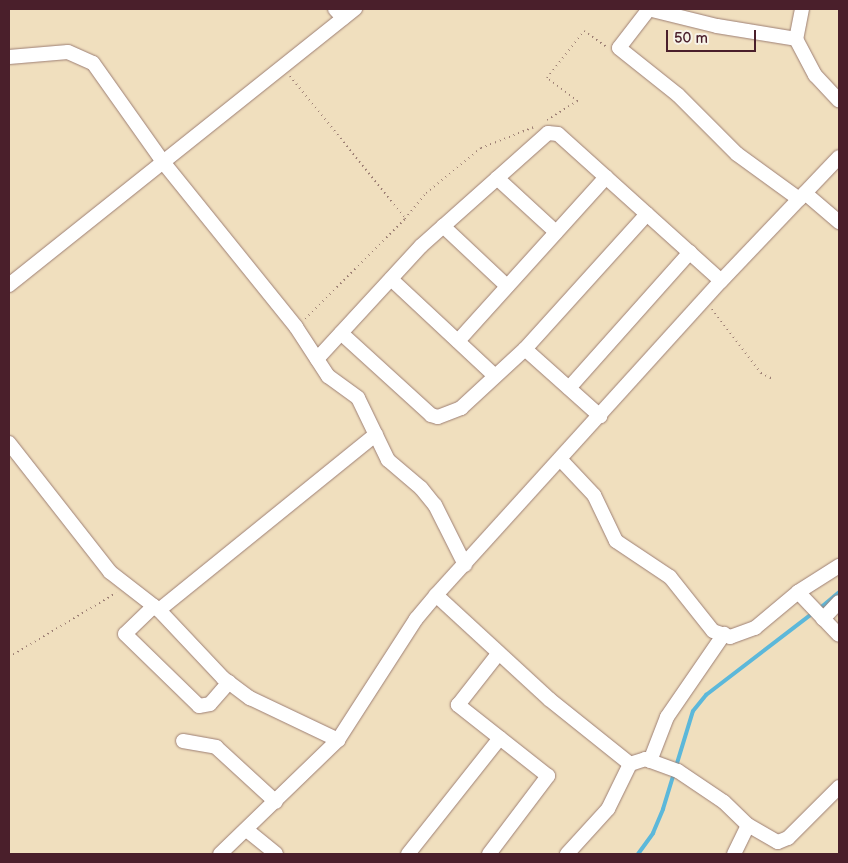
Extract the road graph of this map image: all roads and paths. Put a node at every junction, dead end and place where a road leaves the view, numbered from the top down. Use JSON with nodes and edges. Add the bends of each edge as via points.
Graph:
{"nodes":[{"id":1,"x":356,"y":9,"type":"edge"},
{"id":2,"x":649,"y":9,"type":"edge"},
{"id":3,"x":802,"y":9,"type":"edge"},
{"id":4,"x":339,"y":14,"type":"edge"},
{"id":5,"x":796,"y":38,"type":"junction"},
{"id":6,"x":619,"y":48,"type":"junction"},
{"id":7,"x":9,"y":57,"type":"edge"},
{"id":8,"x":282,"y":66,"type":"junction"},
{"id":9,"x":839,"y":101,"type":"edge"},
{"id":10,"x":544,"y":122,"type":"dead end"},
{"id":11,"x":536,"y":127,"type":"dead end"},
{"id":12,"x":839,"y":156,"type":"edge"},
{"id":13,"x":163,"y":162,"type":"junction"},
{"id":14,"x":606,"y":177,"type":"junction"},
{"id":15,"x":497,"y":178,"type":"junction"},
{"id":16,"x":802,"y":196,"type":"junction"},
{"id":17,"x":647,"y":214,"type":"junction"},
{"id":18,"x":405,"y":219,"type":"junction"},
{"id":19,"x":839,"y":222,"type":"edge"},
{"id":20,"x":443,"y":226,"type":"junction"},
{"id":21,"x":556,"y":232,"type":"junction"},
{"id":22,"x":690,"y":252,"type":"junction"},
{"id":23,"x":391,"y":279,"type":"junction"},
{"id":24,"x":721,"y":281,"type":"junction"},
{"id":25,"x":9,"y":285,"type":"edge"},
{"id":26,"x":507,"y":286,"type":"junction"},
{"id":27,"x":704,"y":300,"type":"junction"},
{"id":28,"x":296,"y":327,"type":"junction"},
{"id":29,"x":341,"y":333,"type":"junction"},
{"id":30,"x":458,"y":341,"type":"junction"},
{"id":31,"x":526,"y":349,"type":"junction"},
{"id":32,"x":317,"y":358,"type":"junction"},
{"id":33,"x":495,"y":376,"type":"junction"},
{"id":34,"x":773,"y":379,"type":"dead end"},
{"id":35,"x":569,"y":388,"type":"junction"},
{"id":36,"x":600,"y":416,"type":"junction"},
{"id":37,"x":376,"y":434,"type":"junction"},
{"id":38,"x":9,"y":443,"type":"edge"},
{"id":39,"x":560,"y":460,"type":"junction"},
{"id":40,"x":465,"y":565,"type":"junction"},
{"id":41,"x":839,"y":566,"type":"edge"},
{"id":42,"x":129,"y":586,"type":"junction"},
{"id":43,"x":436,"y":595,"type":"junction"},
{"id":44,"x":802,"y":595,"type":"junction"},
{"id":45,"x":839,"y":602,"type":"edge"},
{"id":46,"x":156,"y":608,"type":"junction"},
{"id":47,"x":821,"y":617,"type":"junction"},
{"id":48,"x":724,"y":634,"type":"junction"},
{"id":49,"x":839,"y":635,"type":"edge"},
{"id":50,"x":498,"y":654,"type":"junction"},
{"id":51,"x":9,"y":657,"type":"edge"},
{"id":52,"x":229,"y":682,"type":"junction"},
{"id":53,"x":500,"y":738,"type":"junction"},
{"id":54,"x":338,"y":740,"type":"junction"},
{"id":55,"x":183,"y":741,"type":"dead end"},
{"id":56,"x":650,"y":761,"type":"junction"},
{"id":57,"x":630,"y":764,"type":"junction"},
{"id":58,"x":839,"y":787,"type":"edge"},
{"id":59,"x":276,"y":802,"type":"junction"},
{"id":60,"x":748,"y":825,"type":"junction"},
{"id":61,"x":248,"y":831,"type":"junction"},
{"id":62,"x":220,"y":854,"type":"edge"},
{"id":63,"x":276,"y":854,"type":"edge"},
{"id":64,"x":408,"y":854,"type":"edge"},
{"id":65,"x":489,"y":854,"type":"edge"},
{"id":66,"x":567,"y":854,"type":"edge"},
{"id":67,"x":734,"y":854,"type":"edge"}],
"edges":[{"from":1,"to":4,"type":"street"},
{"from":2,"to":5,"type":"street","via":[[716,26]]},
{"from":2,"to":6,"type":"street"},
{"from":3,"to":5,"type":"street"},
{"from":4,"to":8,"type":"street"},
{"from":5,"to":9,"type":"street","via":[[815,75]]},
{"from":6,"to":10,"type":"path","via":[[615,53],[584,31],[547,78],[578,101]]},
{"from":6,"to":16,"type":"street","via":[[678,95],[737,154]]},
{"from":7,"to":13,"type":"street","via":[[68,52],[93,64]]},
{"from":8,"to":13,"type":"street"},
{"from":8,"to":18,"type":"path"},
{"from":11,"to":18,"type":"path","via":[[481,148],[426,193]]},
{"from":12,"to":16,"type":"street"},
{"from":13,"to":25,"type":"street"},
{"from":13,"to":28,"type":"street"},
{"from":14,"to":15,"type":"street","via":[[558,134],[548,133]]},
{"from":14,"to":17,"type":"street"},
{"from":14,"to":21,"type":"street"},
{"from":15,"to":20,"type":"street"},
{"from":15,"to":21,"type":"street"},
{"from":16,"to":19,"type":"street"},
{"from":16,"to":24,"type":"street"},
{"from":17,"to":22,"type":"street"},
{"from":17,"to":31,"type":"street"},
{"from":18,"to":28,"type":"path"},
{"from":20,"to":23,"type":"street"},
{"from":20,"to":26,"type":"street"},
{"from":21,"to":26,"type":"street"},
{"from":22,"to":24,"type":"street"},
{"from":22,"to":35,"type":"street"},
{"from":23,"to":29,"type":"street"},
{"from":23,"to":30,"type":"street"},
{"from":24,"to":27,"type":"street"},
{"from":26,"to":30,"type":"street"},
{"from":27,"to":34,"type":"path","via":[[761,373]]},
{"from":27,"to":36,"type":"street"},
{"from":28,"to":32,"type":"street"},
{"from":29,"to":32,"type":"street"},
{"from":29,"to":33,"type":"street","via":[[431,415],[438,417],[461,408]]},
{"from":30,"to":33,"type":"street"},
{"from":31,"to":33,"type":"street"},
{"from":31,"to":35,"type":"street"},
{"from":32,"to":37,"type":"street","via":[[328,376],[358,398]]},
{"from":35,"to":36,"type":"street"},
{"from":36,"to":39,"type":"street"},
{"from":37,"to":40,"type":"street","via":[[388,460],[421,488],[435,505]]},
{"from":37,"to":46,"type":"street"},
{"from":38,"to":42,"type":"street","via":[[110,572]]},
{"from":39,"to":40,"type":"street"},
{"from":39,"to":48,"type":"street","via":[[594,495],[620,545],[670,577],[683,589],[713,631]]},
{"from":40,"to":43,"type":"street"},
{"from":41,"to":44,"type":"street"},
{"from":42,"to":46,"type":"street"},
{"from":42,"to":51,"type":"path"},
{"from":43,"to":50,"type":"street"},
{"from":43,"to":54,"type":"street","via":[[416,619]]},
{"from":44,"to":47,"type":"street"},
{"from":44,"to":48,"type":"street","via":[[755,628],[730,637]]},
{"from":45,"to":47,"type":"street"},
{"from":46,"to":52,"type":"street"},
{"from":46,"to":52,"type":"street","via":[[125,634],[199,706],[210,704]]},
{"from":47,"to":49,"type":"street"},
{"from":48,"to":56,"type":"street","via":[[667,717]]},
{"from":50,"to":53,"type":"street","via":[[458,705]]},
{"from":50,"to":57,"type":"street","via":[[549,700]]},
{"from":52,"to":54,"type":"street","via":[[250,698]]},
{"from":53,"to":64,"type":"street"},
{"from":53,"to":65,"type":"street","via":[[548,776]]},
{"from":54,"to":59,"type":"street"},
{"from":55,"to":59,"type":"street","via":[[216,747]]},
{"from":56,"to":57,"type":"street"},
{"from":56,"to":60,"type":"street","via":[[674,770],[724,802]]},
{"from":57,"to":66,"type":"street","via":[[608,809]]},
{"from":58,"to":60,"type":"street","via":[[788,838],[778,842]]},
{"from":59,"to":61,"type":"street"},
{"from":60,"to":67,"type":"street"},
{"from":61,"to":62,"type":"street"},
{"from":61,"to":63,"type":"street"}]}
